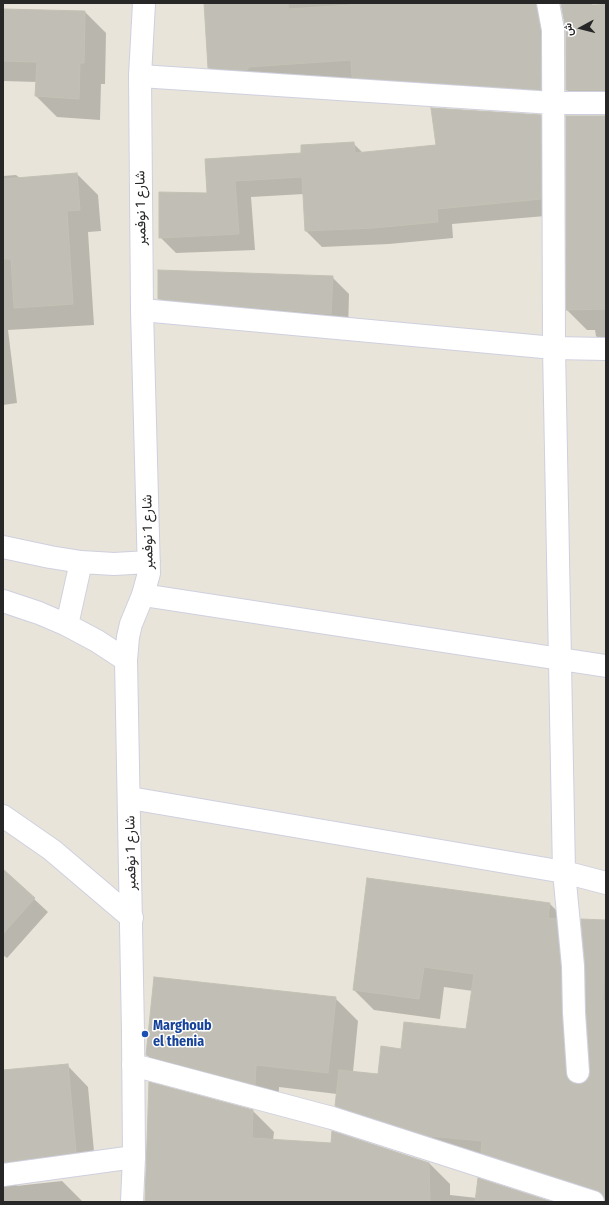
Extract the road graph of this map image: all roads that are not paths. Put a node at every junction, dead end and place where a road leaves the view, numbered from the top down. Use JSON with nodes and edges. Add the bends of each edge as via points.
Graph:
{"nodes":[{"id":1,"x":144,"y":3,"type":"edge"},
{"id":2,"x":548,"y":3,"type":"edge"},
{"id":3,"x":140,"y":76,"type":"junction"},
{"id":4,"x":553,"y":103,"type":"junction"},
{"id":5,"x":606,"y":104,"type":"edge"},
{"id":6,"x":142,"y":310,"type":"junction"},
{"id":7,"x":554,"y":348,"type":"junction"},
{"id":8,"x":606,"y":349,"type":"edge"},
{"id":9,"x":3,"y":546,"type":"edge"},
{"id":10,"x":81,"y":562,"type":"junction"},
{"id":11,"x":149,"y":562,"type":"junction"},
{"id":12,"x":143,"y":595,"type":"junction"},
{"id":13,"x":3,"y":600,"type":"edge"},
{"id":14,"x":67,"y":625,"type":"junction"},
{"id":15,"x":126,"y":660,"type":"junction"},
{"id":16,"x":561,"y":660,"type":"junction"},
{"id":17,"x":606,"y":666,"type":"edge"},
{"id":18,"x":130,"y":798,"type":"junction"},
{"id":19,"x":3,"y":816,"type":"edge"},
{"id":20,"x":564,"y":872,"type":"junction"},
{"id":21,"x":606,"y":883,"type":"edge"},
{"id":22,"x":132,"y":918,"type":"junction"},
{"id":23,"x":133,"y":1065,"type":"junction"},
{"id":24,"x":578,"y":1072,"type":"dead end"},
{"id":25,"x":134,"y":1157,"type":"junction"},
{"id":26,"x":3,"y":1175,"type":"edge"},
{"id":27,"x":132,"y":1202,"type":"edge"},
{"id":28,"x":593,"y":1202,"type":"edge"}],
"edges":[{"from":1,"to":3,"type":"street","name":"شارع 1 نوفمبر"},
{"from":2,"to":4,"type":"street","via":[[553,30]]},
{"from":3,"to":4,"type":"street"},
{"from":3,"to":6,"type":"street","name":"شارع 1 نوفمبر"},
{"from":4,"to":5,"type":"street"},
{"from":4,"to":7,"type":"street"},
{"from":6,"to":7,"type":"street"},
{"from":6,"to":11,"type":"street","name":"شارع 1 نوفمبر"},
{"from":7,"to":8,"type":"street"},
{"from":7,"to":16,"type":"street"},
{"from":9,"to":10,"type":"street"},
{"from":10,"to":11,"type":"street"},
{"from":10,"to":14,"type":"street"},
{"from":11,"to":12,"type":"street","name":"شارع 1 نوفمبر"},
{"from":12,"to":15,"type":"street","name":"شارع 1 نوفمبر","via":[[131,624]]},
{"from":12,"to":16,"type":"street"},
{"from":13,"to":14,"type":"street"},
{"from":14,"to":15,"type":"street"},
{"from":15,"to":18,"type":"street","name":"شارع 1 نوفمبر"},
{"from":16,"to":17,"type":"street"},
{"from":16,"to":20,"type":"street"},
{"from":18,"to":20,"type":"street"},
{"from":18,"to":22,"type":"street","name":"شارع 1 نوفمبر"},
{"from":19,"to":22,"type":"street","via":[[52,850]]},
{"from":20,"to":21,"type":"street"},
{"from":20,"to":24,"type":"street","via":[[573,966]]},
{"from":22,"to":23,"type":"street","name":"شارع 1 نوفمبر"},
{"from":23,"to":25,"type":"street","name":"شارع 1 نوفمبر"},
{"from":23,"to":28,"type":"street","via":[[332,1118]]},
{"from":25,"to":26,"type":"street"},
{"from":25,"to":27,"type":"street","name":"شارع 1 نوفمبر"}]}
